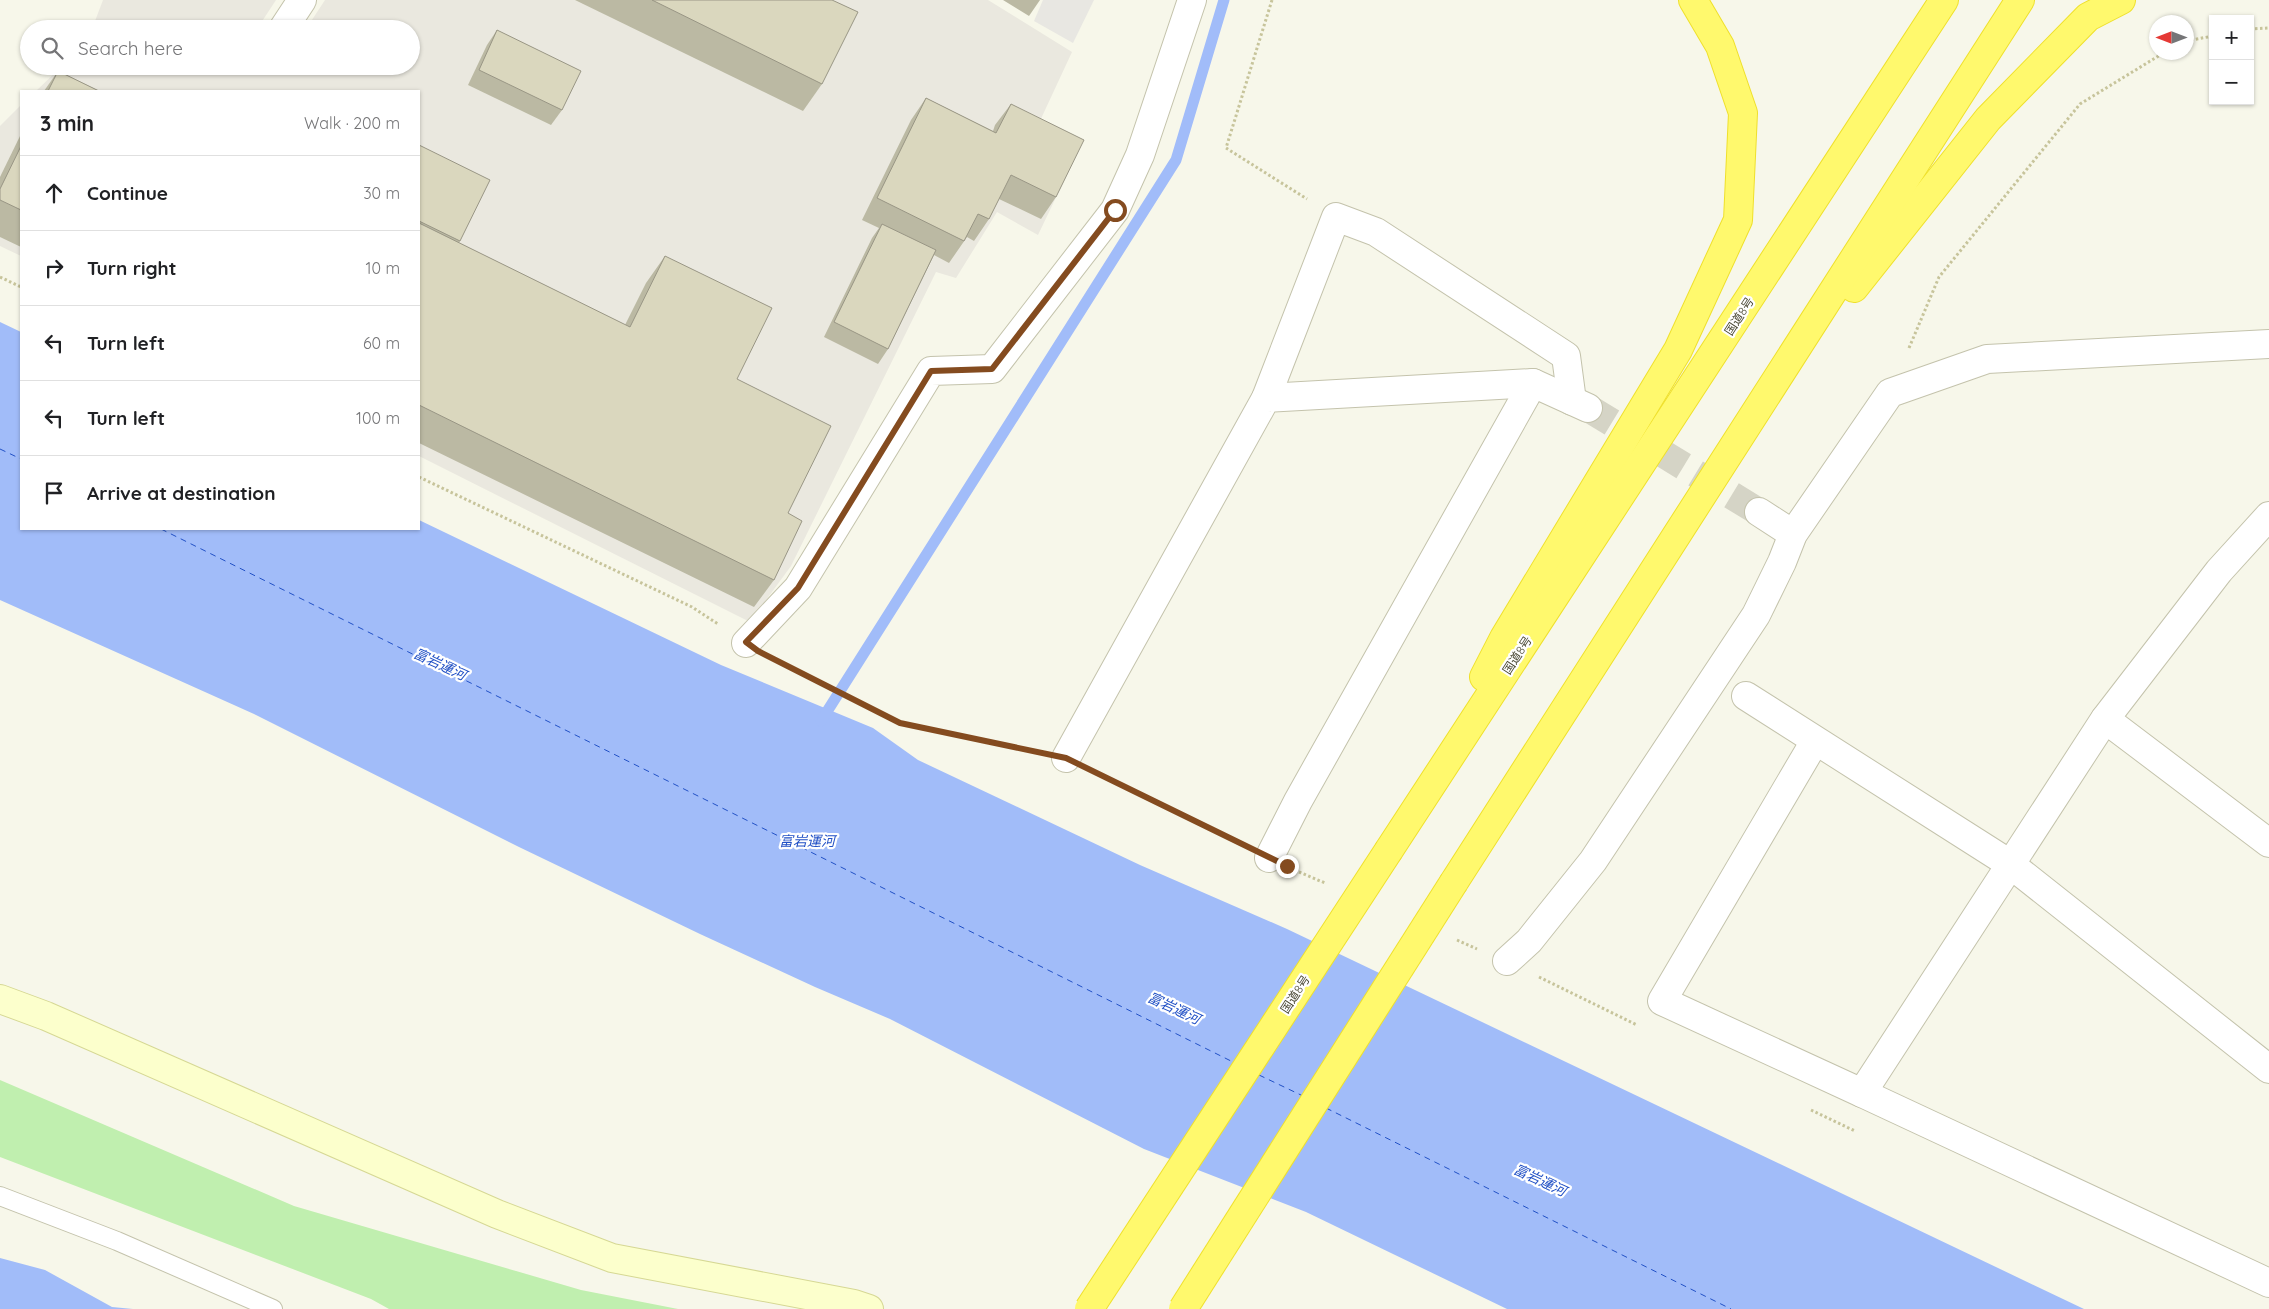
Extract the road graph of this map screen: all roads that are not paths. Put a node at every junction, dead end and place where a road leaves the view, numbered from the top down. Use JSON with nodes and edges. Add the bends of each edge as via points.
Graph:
{"nodes":[{"id":1,"x":302,"y":0,"type":"edge"},
{"id":2,"x":1192,"y":0,"type":"edge"},
{"id":3,"x":1693,"y":0,"type":"edge"},
{"id":4,"x":1944,"y":0,"type":"edge"},
{"id":5,"x":2020,"y":0,"type":"edge"},
{"id":6,"x":2121,"y":0,"type":"edge"},
{"id":7,"x":289,"y":20,"type":"edge"},
{"id":8,"x":2269,"y":344,"type":"edge"},
{"id":9,"x":1532,"y":383,"type":"junction"},
{"id":10,"x":1266,"y":398,"type":"junction"},
{"id":11,"x":1758,"y":408,"type":"junction"},
{"id":12,"x":1760,"y":512,"type":"tunnel mouth"},
{"id":13,"x":2269,"y":516,"type":"edge"},
{"id":14,"x":1793,"y":534,"type":"junction"},
{"id":15,"x":752,"y":647,"type":"road end"},
{"id":16,"x":1746,"y":696,"type":"dead end"},
{"id":17,"x":2105,"y":719,"type":"junction"},
{"id":18,"x":1815,"y":742,"type":"junction"},
{"id":19,"x":1066,"y":758,"type":"road end"},
{"id":20,"x":1423,"y":798,"type":"junction"},
{"id":21,"x":2269,"y":843,"type":"edge"},
{"id":22,"x":1268,"y":858,"type":"road end"},
{"id":23,"x":2010,"y":864,"type":"junction"},
{"id":24,"x":1506,"y":961,"type":"road end"},
{"id":25,"x":0,"y":999,"type":"edge"},
{"id":26,"x":2269,"y":1069,"type":"edge"},
{"id":27,"x":1862,"y":1093,"type":"junction"},
{"id":28,"x":0,"y":1196,"type":"edge"},
{"id":29,"x":2269,"y":1283,"type":"edge"},
{"id":30,"x":273,"y":1309,"type":"edge"},
{"id":31,"x":868,"y":1309,"type":"edge"},
{"id":32,"x":1089,"y":1309,"type":"edge"},
{"id":33,"x":1183,"y":1309,"type":"edge"}],
"edges":[{"from":1,"to":7,"type":"street"},
{"from":2,"to":15,"type":"street","via":[[1140,155],[1115,210],[992,369],[931,371],[798,588]]},
{"from":3,"to":20,"type":"highway","via":[[1720,46],[1743,113],[1738,220],[1678,350],[1504,638]]},
{"from":4,"to":20,"type":"highway","name":"国道8号"},
{"from":5,"to":11,"type":"highway"},
{"from":6,"to":11,"type":"highway","via":[[2088,16],[1988,119]]},
{"from":8,"to":14,"type":"street","via":[[1987,359],[1890,393]]},
{"from":9,"to":10,"type":"street"},
{"from":9,"to":10,"type":"street","via":[[1580,405],[1566,356],[1376,232],[1336,217]]},
{"from":9,"to":22,"type":"street"},
{"from":10,"to":19,"type":"street"},
{"from":11,"to":33,"type":"highway","bridge":true},
{"from":12,"to":14,"type":"street"},
{"from":13,"to":17,"type":"street","via":[[2218,571]]},
{"from":14,"to":24,"type":"street","via":[[1756,615],[1598,853],[1529,941]]},
{"from":16,"to":18,"type":"street"},
{"from":17,"to":21,"type":"street"},
{"from":17,"to":23,"type":"street"},
{"from":18,"to":23,"type":"street"},
{"from":18,"to":27,"type":"street","via":[[1662,1001]]},
{"from":20,"to":32,"type":"highway","name":"国道8号","bridge":true},
{"from":23,"to":26,"type":"street"},
{"from":23,"to":27,"type":"street"},
{"from":25,"to":31,"type":"street","via":[[55,1020],[497,1214],[612,1258]]},
{"from":27,"to":29,"type":"street"},
{"from":28,"to":30,"type":"lane","via":[[117,1241]]}]}
